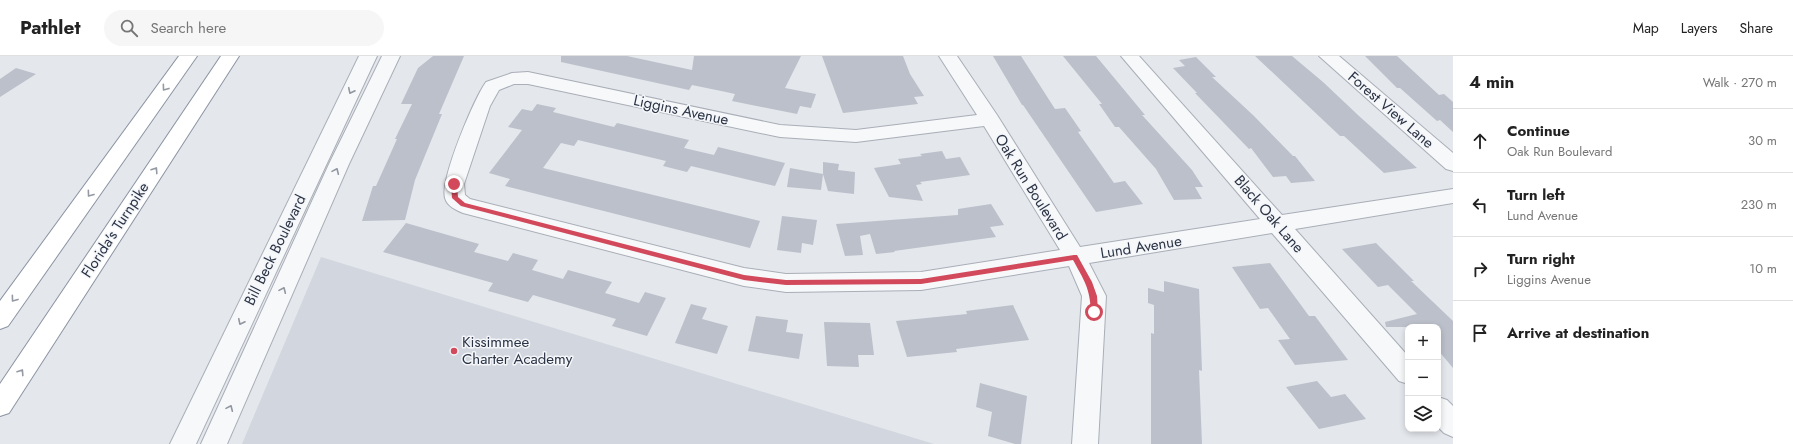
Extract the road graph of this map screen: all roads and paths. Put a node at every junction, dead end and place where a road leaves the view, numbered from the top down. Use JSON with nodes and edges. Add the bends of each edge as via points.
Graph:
{"nodes":[{"id":1,"x":188,"y":56,"type":"edge"},
{"id":2,"x":230,"y":56,"type":"edge"},
{"id":3,"x":368,"y":56,"type":"edge"},
{"id":4,"x":390,"y":56,"type":"edge"},
{"id":5,"x":948,"y":56,"type":"edge"},
{"id":6,"x":1130,"y":56,"type":"edge"},
{"id":7,"x":1328,"y":56,"type":"edge"},
{"id":8,"x":990,"y":119,"type":"junction"},
{"id":9,"x":1453,"y":164,"type":"edge"},
{"id":10,"x":1453,"y":196,"type":"edge"},
{"id":11,"x":455,"y":198,"type":"joint"},
{"id":12,"x":1279,"y":225,"type":"junction"},
{"id":13,"x":1074,"y":257,"type":"junction"},
{"id":14,"x":0,"y":319,"type":"edge"},
{"id":15,"x":1405,"y":370,"type":"edge"},
{"id":16,"x":0,"y":405,"type":"edge"},
{"id":17,"x":1441,"y":411,"type":"edge"},
{"id":18,"x":1453,"y":425,"type":"edge"},
{"id":19,"x":183,"y":444,"type":"edge"},
{"id":20,"x":214,"y":444,"type":"edge"},
{"id":21,"x":1085,"y":444,"type":"edge"}],
"edges":[{"from":1,"to":14,"type":"highway","one_way":true},
{"from":16,"to":2,"type":"highway","name":"Florida's Turnpike","one_way":true},
{"from":3,"to":19,"type":"street","name":"Bill Beck Boulevard","one_way":true},
{"from":20,"to":4,"type":"street","name":"Bill Beck Boulevard","one_way":true},
{"from":5,"to":8,"type":"street","name":"Oak Run Boulevard"},
{"from":6,"to":12,"type":"street","name":"Black Oak Lane"},
{"from":7,"to":9,"type":"street","name":"Forest View Lane"},
{"from":8,"to":11,"type":"street","name":"Liggins Avenue","via":[[856,136],[780,131],[528,78],[512,79],[492,86],[481,106],[454,184]]},
{"from":8,"to":13,"type":"street","name":"Oak Run Boulevard"},
{"from":10,"to":12,"type":"street","name":"Lund Avenue"},
{"from":11,"to":13,"type":"street","name":"Lund Avenue","via":[[463,205],[744,277],[786,283],[921,282]]},
{"from":12,"to":13,"type":"street","name":"Lund Avenue"},
{"from":12,"to":15,"type":"street","name":"Black Oak Lane"},
{"from":13,"to":21,"type":"street","name":"Oak Run Boulevard","via":[[1094,296]]},
{"from":17,"to":18,"type":"street"}]}
